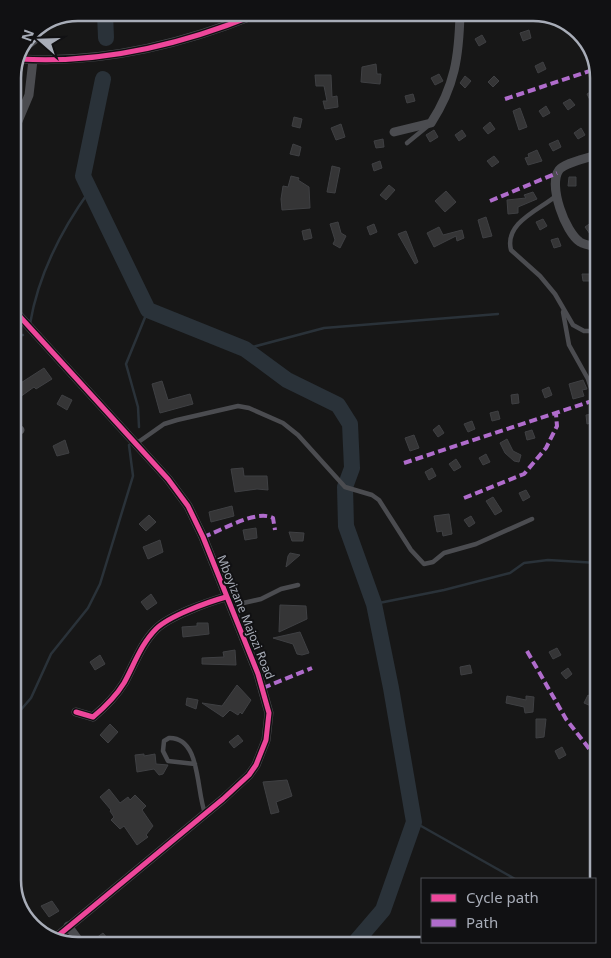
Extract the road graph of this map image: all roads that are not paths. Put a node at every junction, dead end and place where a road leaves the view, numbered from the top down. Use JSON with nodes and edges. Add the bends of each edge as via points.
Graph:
{"nodes":[{"id":1,"x":239,"y":21,"type":"edge"},
{"id":2,"x":460,"y":21,"type":"edge"},
{"id":3,"x":25,"y":59,"type":"edge"},
{"id":4,"x":33,"y":60,"type":"junction"},
{"id":5,"x":21,"y":114,"type":"edge"},
{"id":6,"x":431,"y":123,"type":"junction"},
{"id":7,"x":394,"y":132,"type":"dead end"},
{"id":8,"x":407,"y":143,"type":"dead end"},
{"id":9,"x":590,"y":157,"type":"edge"},
{"id":10,"x":556,"y":196,"type":"junction"},
{"id":11,"x":590,"y":245,"type":"edge"},
{"id":12,"x":563,"y":311,"type":"junction"},
{"id":13,"x":21,"y":318,"type":"edge"},
{"id":14,"x":590,"y":331,"type":"edge"},
{"id":15,"x":590,"y":385,"type":"edge"},
{"id":16,"x":137,"y":443,"type":"junction"},
{"id":17,"x":532,"y":519,"type":"dead end"},
{"id":18,"x":298,"y":585,"type":"dead end"},
{"id":19,"x":228,"y":602,"type":"junction"},
{"id":20,"x":76,"y":712,"type":"dead end"},
{"id":21,"x":195,"y":764,"type":"junction"},
{"id":22,"x":205,"y":813,"type":"junction"},
{"id":23,"x":68,"y":926,"type":"junction"},
{"id":24,"x":60,"y":934,"type":"edge"},
{"id":25,"x":76,"y":937,"type":"edge"}],
"edges":[{"from":1,"to":4,"type":"street","via":[[132,52]]},
{"from":2,"to":6,"type":"street","via":[[453,78],[444,104]]},
{"from":3,"to":4,"type":"street"},
{"from":4,"to":5,"type":"street","via":[[29,95]]},
{"from":6,"to":7,"type":"street"},
{"from":6,"to":8,"type":"lane"},
{"from":9,"to":10,"type":"street","via":[[564,166],[557,173]]},
{"from":10,"to":11,"type":"street","via":[[573,235],[580,242]]},
{"from":10,"to":12,"type":"lane","via":[[518,223],[509,244],[515,255],[531,267],[554,294]]},
{"from":12,"to":14,"type":"lane","via":[[574,325]]},
{"from":12,"to":15,"type":"lane","via":[[569,344]]},
{"from":13,"to":16,"type":"street","name":"Mboyizane Majozi Road"},
{"from":16,"to":17,"type":"lane","via":[[164,424],[238,406],[249,408],[284,423],[345,486],[378,500],[424,564]]},
{"from":16,"to":19,"type":"street","name":"Mboyizane Majozi Road","via":[[188,506]]},
{"from":18,"to":19,"type":"lane","via":[[281,588],[261,600]]},
{"from":19,"to":20,"type":"street","via":[[191,610],[157,628],[108,704],[93,717]]},
{"from":19,"to":22,"type":"street","name":"Mboyizane Majozi Road","via":[[263,688],[269,713],[268,727],[260,756],[248,775]]},
{"from":21,"to":21,"type":"lane","via":[[186,743],[174,738],[164,741],[163,751],[168,761]]},
{"from":21,"to":22,"type":"lane"},
{"from":22,"to":23,"type":"street","name":"Mboyizane Majozi Road"},
{"from":23,"to":24,"type":"street","name":"Mboyizane Majozi Road"},
{"from":23,"to":25,"type":"street"}]}
